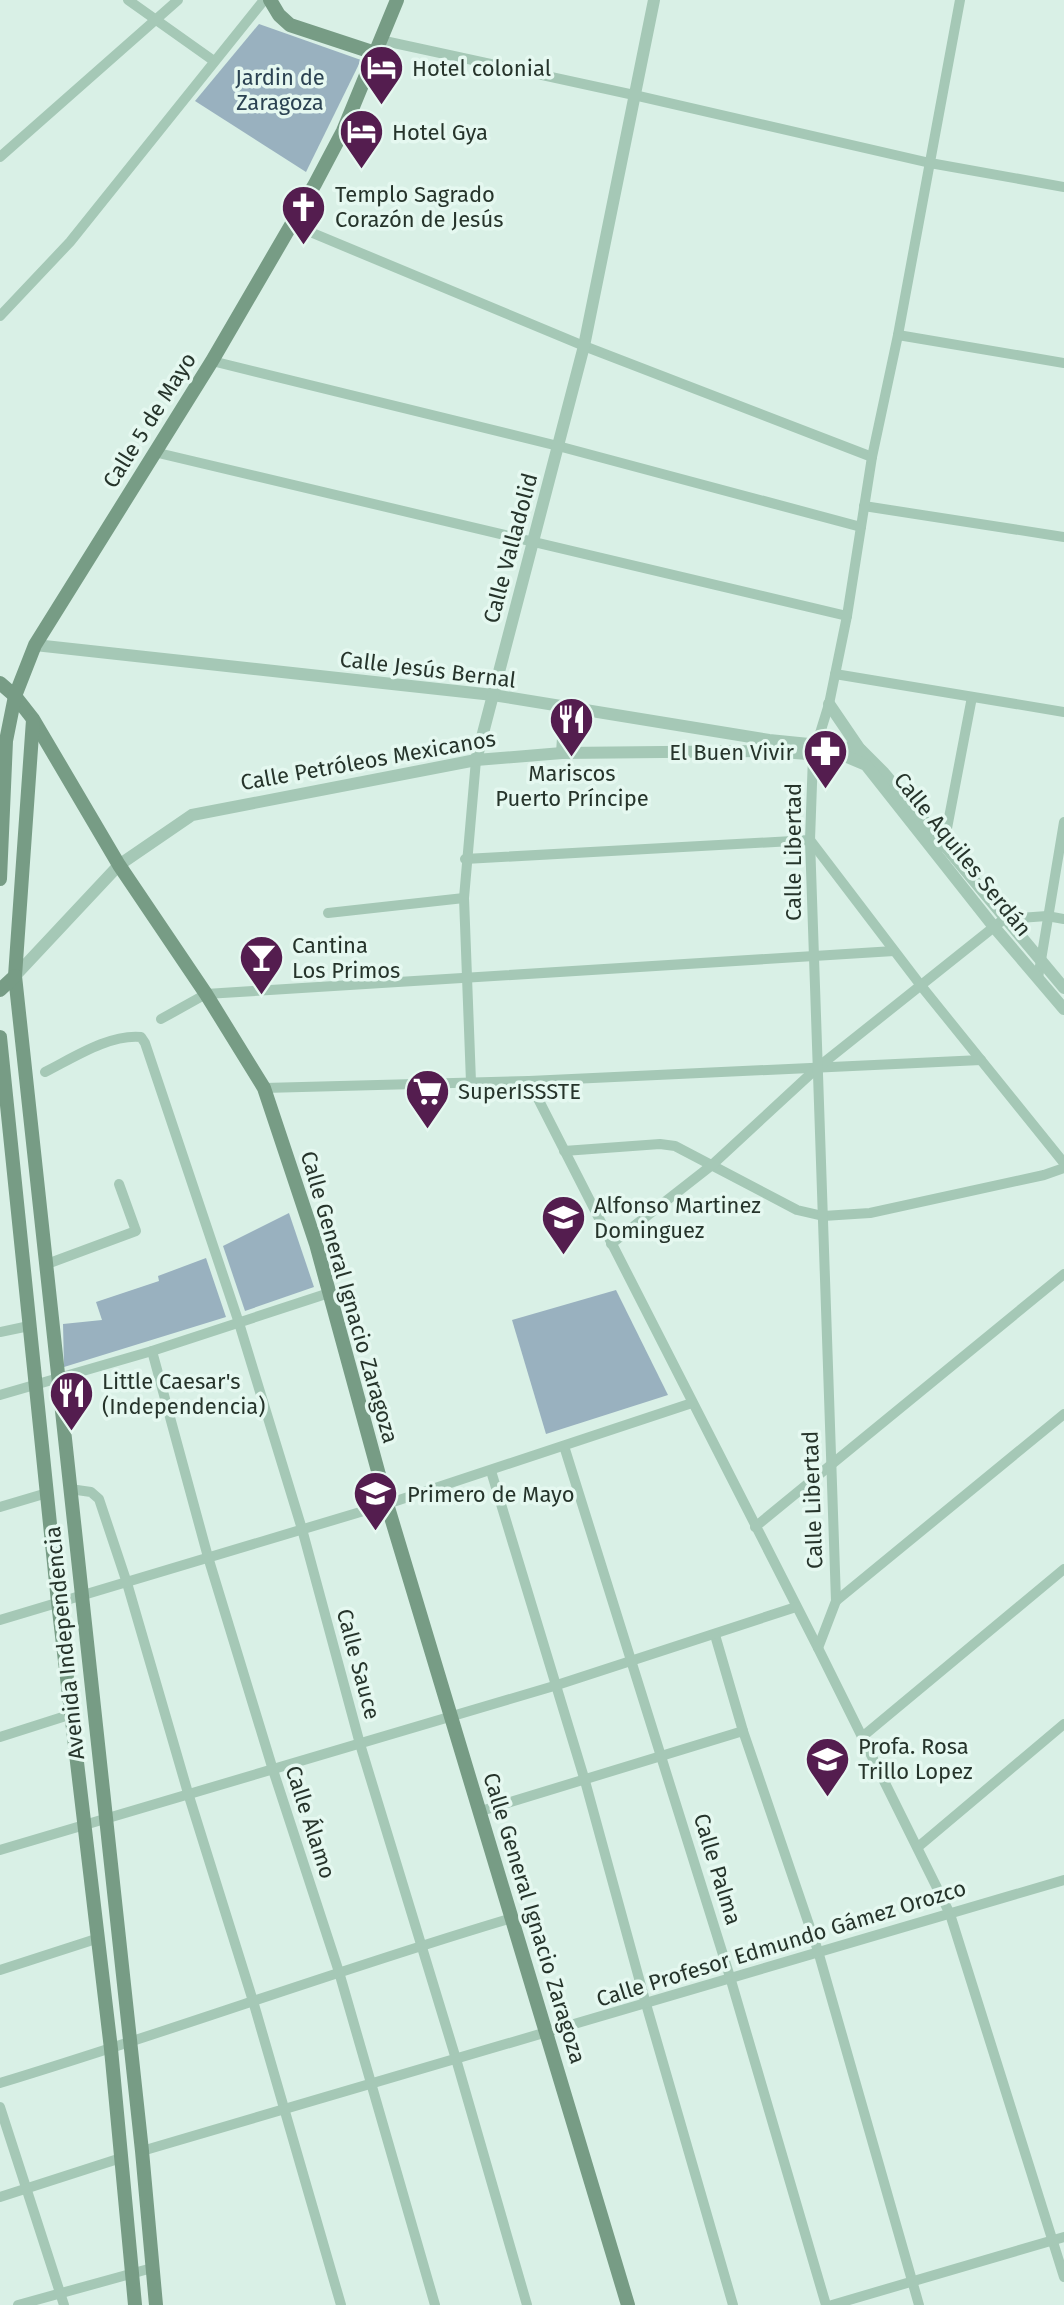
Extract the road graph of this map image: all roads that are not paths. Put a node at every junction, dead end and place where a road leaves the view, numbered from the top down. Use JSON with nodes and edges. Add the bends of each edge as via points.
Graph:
{"nodes":[{"id":1,"x":128,"y":0,"type":"edge"},
{"id":2,"x":178,"y":0,"type":"edge"},
{"id":3,"x":267,"y":0,"type":"edge"},
{"id":4,"x":397,"y":0,"type":"edge"},
{"id":5,"x":654,"y":0,"type":"edge"},
{"id":6,"x":960,"y":0,"type":"edge"},
{"id":7,"x":154,"y":19,"type":"junction"},
{"id":8,"x":378,"y":47,"type":"junction"},
{"id":9,"x":214,"y":61,"type":"junction"},
{"id":10,"x":634,"y":95,"type":"junction"},
{"id":11,"x":0,"y":157,"type":"edge"},
{"id":12,"x":930,"y":163,"type":"junction"},
{"id":13,"x":1064,"y":187,"type":"edge"},
{"id":14,"x":291,"y":224,"type":"junction"},
{"id":15,"x":0,"y":316,"type":"edge"},
{"id":16,"x":898,"y":335,"type":"junction"},
{"id":17,"x":584,"y":346,"type":"junction"},
{"id":18,"x":212,"y":361,"type":"junction"},
{"id":19,"x":1064,"y":363,"type":"edge"},
{"id":20,"x":558,"y":446,"type":"junction"},
{"id":21,"x":154,"y":452,"type":"junction"},
{"id":22,"x":872,"y":457,"type":"junction"},
{"id":23,"x":864,"y":506,"type":"junction"},
{"id":24,"x":861,"y":527,"type":"junction"},
{"id":25,"x":1064,"y":537,"type":"edge"},
{"id":26,"x":531,"y":541,"type":"junction"},
{"id":27,"x":847,"y":616,"type":"junction"},
{"id":28,"x":35,"y":645,"type":"junction"},
{"id":29,"x":835,"y":674,"type":"junction"},
{"id":30,"x":0,"y":683,"type":"edge"},
{"id":31,"x":493,"y":695,"type":"junction"},
{"id":32,"x":15,"y":696,"type":"junction"},
{"id":33,"x":972,"y":697,"type":"junction"},
{"id":34,"x":829,"y":704,"type":"junction"},
{"id":35,"x":565,"y":708,"type":"junction"},
{"id":36,"x":1064,"y":712,"type":"edge"},
{"id":37,"x":33,"y":719,"type":"junction"},
{"id":38,"x":3,"y":744,"type":"edge"},
{"id":39,"x":814,"y":750,"type":"junction"},
{"id":40,"x":861,"y":750,"type":"junction"},
{"id":41,"x":562,"y":753,"type":"junction"},
{"id":42,"x":476,"y":760,"type":"junction"},
{"id":43,"x":866,"y":765,"type":"junction"},
{"id":44,"x":1064,"y":822,"type":"edge"},
{"id":45,"x":810,"y":840,"type":"junction"},
{"id":46,"x":940,"y":847,"type":"junction"},
{"id":47,"x":465,"y":859,"type":"junction"},
{"id":48,"x":119,"y":865,"type":"junction"},
{"id":49,"x":0,"y":879,"type":"edge"},
{"id":50,"x":464,"y":898,"type":"junction"},
{"id":51,"x":328,"y":913,"type":"dead end"},
{"id":52,"x":1047,"y":916,"type":"junction"},
{"id":53,"x":1064,"y":919,"type":"edge"},
{"id":54,"x":999,"y":923,"type":"junction"},
{"id":55,"x":894,"y":951,"type":"junction"},
{"id":56,"x":814,"y":956,"type":"junction"},
{"id":57,"x":1041,"y":960,"type":"junction"},
{"id":58,"x":15,"y":976,"type":"junction"},
{"id":59,"x":469,"y":977,"type":"junction"},
{"id":60,"x":1038,"y":978,"type":"junction"},
{"id":61,"x":922,"y":987,"type":"junction"},
{"id":62,"x":1064,"y":988,"type":"edge"},
{"id":63,"x":0,"y":990,"type":"edge"},
{"id":64,"x":206,"y":994,"type":"junction"},
{"id":65,"x":1064,"y":1009,"type":"edge"},
{"id":66,"x":161,"y":1019,"type":"dead end"},
{"id":67,"x":0,"y":1037,"type":"edge"},
{"id":68,"x":981,"y":1060,"type":"junction"},
{"id":69,"x":817,"y":1068,"type":"junction"},
{"id":70,"x":45,"y":1072,"type":"dead end"},
{"id":71,"x":529,"y":1081,"type":"junction"},
{"id":72,"x":471,"y":1082,"type":"junction"},
{"id":73,"x":264,"y":1088,"type":"junction"},
{"id":74,"x":564,"y":1151,"type":"junction"},
{"id":75,"x":712,"y":1165,"type":"junction"},
{"id":76,"x":1064,"y":1165,"type":"edge"},
{"id":77,"x":119,"y":1184,"type":"dead end"},
{"id":78,"x":823,"y":1216,"type":"junction"},
{"id":79,"x":611,"y":1244,"type":"junction"},
{"id":80,"x":47,"y":1264,"type":"junction"},
{"id":81,"x":1064,"y":1274,"type":"edge"},
{"id":82,"x":329,"y":1293,"type":"junction"},
{"id":83,"x":239,"y":1323,"type":"junction"},
{"id":84,"x":29,"y":1326,"type":"junction"},
{"id":85,"x":0,"y":1332,"type":"edge"},
{"id":86,"x":152,"y":1351,"type":"junction"},
{"id":87,"x":59,"y":1377,"type":"junction"},
{"id":88,"x":37,"y":1384,"type":"junction"},
{"id":89,"x":0,"y":1395,"type":"edge"},
{"id":90,"x":692,"y":1403,"type":"junction"},
{"id":91,"x":1064,"y":1414,"type":"edge"},
{"id":92,"x":564,"y":1446,"type":"junction"},
{"id":93,"x":830,"y":1466,"type":"junction"},
{"id":94,"x":491,"y":1471,"type":"junction"},
{"id":95,"x":70,"y":1489,"type":"junction"},
{"id":96,"x":47,"y":1493,"type":"junction"},
{"id":97,"x":387,"y":1504,"type":"junction"},
{"id":98,"x":0,"y":1507,"type":"edge"},
{"id":99,"x":755,"y":1527,"type":"junction"},
{"id":100,"x":302,"y":1529,"type":"junction"},
{"id":101,"x":208,"y":1557,"type":"junction"},
{"id":102,"x":1064,"y":1569,"type":"edge"},
{"id":103,"x":127,"y":1583,"type":"junction"},
{"id":104,"x":80,"y":1596,"type":"junction"},
{"id":105,"x":836,"y":1601,"type":"junction"},
{"id":106,"x":58,"y":1602,"type":"junction"},
{"id":107,"x":796,"y":1607,"type":"junction"},
{"id":108,"x":0,"y":1620,"type":"edge"},
{"id":109,"x":715,"y":1635,"type":"junction"},
{"id":110,"x":818,"y":1648,"type":"junction"},
{"id":111,"x":630,"y":1662,"type":"junction"},
{"id":112,"x":554,"y":1686,"type":"junction"},
{"id":113,"x":72,"y":1714,"type":"junction"},
{"id":114,"x":451,"y":1717,"type":"junction"},
{"id":115,"x":1064,"y":1724,"type":"edge"},
{"id":116,"x":743,"y":1731,"type":"junction"},
{"id":117,"x":0,"y":1737,"type":"edge"},
{"id":118,"x":862,"y":1737,"type":"junction"},
{"id":119,"x":360,"y":1744,"type":"junction"},
{"id":120,"x":662,"y":1757,"type":"junction"},
{"id":121,"x":273,"y":1770,"type":"junction"},
{"id":122,"x":585,"y":1781,"type":"junction"},
{"id":123,"x":188,"y":1793,"type":"junction"},
{"id":124,"x":481,"y":1811,"type":"junction"},
{"id":125,"x":105,"y":1818,"type":"junction"},
{"id":126,"x":85,"y":1824,"type":"junction"},
{"id":127,"x":918,"y":1847,"type":"junction"},
{"id":128,"x":0,"y":1850,"type":"edge"},
{"id":129,"x":1064,"y":1880,"type":"edge"},
{"id":130,"x":950,"y":1914,"type":"junction"},
{"id":131,"x":512,"y":1918,"type":"junction"},
{"id":132,"x":99,"y":1938,"type":"junction"},
{"id":133,"x":421,"y":1945,"type":"junction"},
{"id":134,"x":818,"y":1951,"type":"junction"},
{"id":135,"x":0,"y":1970,"type":"edge"},
{"id":136,"x":339,"y":1972,"type":"junction"},
{"id":137,"x":730,"y":1977,"type":"junction"},
{"id":138,"x":253,"y":2001,"type":"junction"},
{"id":139,"x":646,"y":2004,"type":"junction"},
{"id":140,"x":547,"y":2033,"type":"junction"},
{"id":141,"x":130,"y":2043,"type":"junction"},
{"id":142,"x":111,"y":2049,"type":"junction"},
{"id":143,"x":456,"y":2059,"type":"junction"},
{"id":144,"x":373,"y":2082,"type":"junction"},
{"id":145,"x":0,"y":2083,"type":"edge"},
{"id":146,"x":0,"y":2107,"type":"edge"},
{"id":147,"x":285,"y":2108,"type":"junction"},
{"id":148,"x":142,"y":2151,"type":"junction"},
{"id":149,"x":121,"y":2158,"type":"junction"},
{"id":150,"x":27,"y":2189,"type":"junction"},
{"id":151,"x":0,"y":2197,"type":"edge"},
{"id":152,"x":1059,"y":2238,"type":"edge"},
{"id":153,"x":152,"y":2268,"type":"junction"},
{"id":154,"x":132,"y":2272,"type":"junction"},
{"id":155,"x":1064,"y":2277,"type":"edge"},
{"id":156,"x":912,"y":2281,"type":"junction"},
{"id":157,"x":60,"y":2292,"type":"junction"},
{"id":158,"x":18,"y":2305,"type":"edge"},
{"id":159,"x":64,"y":2305,"type":"edge"},
{"id":160,"x":135,"y":2305,"type":"edge"},
{"id":161,"x":156,"y":2305,"type":"edge"},
{"id":162,"x":341,"y":2305,"type":"edge"},
{"id":163,"x":435,"y":2305,"type":"edge"},
{"id":164,"x":527,"y":2305,"type":"edge"},
{"id":165,"x":628,"y":2305,"type":"edge"},
{"id":166,"x":733,"y":2305,"type":"edge"},
{"id":167,"x":829,"y":2305,"type":"edge"},
{"id":168,"x":919,"y":2305,"type":"edge"}],
"edges":[{"from":1,"to":7,"type":"street"},
{"from":2,"to":7,"type":"street"},
{"from":3,"to":8,"type":"main road","via":[[290,25]]},
{"from":3,"to":9,"type":"street"},
{"from":4,"to":8,"type":"main road","name":"Calle 5 de Mayo"},
{"from":5,"to":10,"type":"street","name":"Calle Valladolid"},
{"from":6,"to":12,"type":"street"},
{"from":7,"to":9,"type":"street"},
{"from":7,"to":11,"type":"street"},
{"from":8,"to":10,"type":"street"},
{"from":8,"to":14,"type":"main road","name":"Calle 5 de Mayo","via":[[343,131]]},
{"from":9,"to":15,"type":"street","via":[[70,242]]},
{"from":10,"to":12,"type":"street"},
{"from":10,"to":17,"type":"street","name":"Calle Valladolid"},
{"from":12,"to":13,"type":"street"},
{"from":12,"to":16,"type":"street"},
{"from":14,"to":17,"type":"street"},
{"from":14,"to":18,"type":"main road","name":"Calle 5 de Mayo"},
{"from":16,"to":19,"type":"street"},
{"from":16,"to":22,"type":"street"},
{"from":17,"to":20,"type":"street","name":"Calle Valladolid"},
{"from":17,"to":22,"type":"street"},
{"from":18,"to":20,"type":"street"},
{"from":18,"to":21,"type":"main road","name":"Calle 5 de Mayo"},
{"from":20,"to":24,"type":"street"},
{"from":20,"to":26,"type":"street","name":"Calle Valladolid"},
{"from":21,"to":26,"type":"street"},
{"from":21,"to":28,"type":"main road","name":"Calle 5 de Mayo"},
{"from":22,"to":23,"type":"street"},
{"from":23,"to":24,"type":"street"},
{"from":23,"to":25,"type":"street"},
{"from":24,"to":27,"type":"street"},
{"from":26,"to":27,"type":"street"},
{"from":26,"to":31,"type":"street","name":"Calle Valladolid"},
{"from":27,"to":29,"type":"street","name":"Calle Libertad"},
{"from":28,"to":31,"type":"street","name":"Calle Jesús Bernal"},
{"from":28,"to":32,"type":"main road","name":"Calle 5 de Mayo"},
{"from":29,"to":33,"type":"street"},
{"from":29,"to":34,"type":"street","name":"Calle Libertad"},
{"from":30,"to":32,"type":"main road","name":"Calle General Ignacio Zaragoza"},
{"from":31,"to":35,"type":"street","name":"Calle Jesús Bernal"},
{"from":31,"to":42,"type":"street","name":"Calle Valladolid"},
{"from":32,"to":37,"type":"main road","name":"Calle General Ignacio Zaragoza"},
{"from":32,"to":38,"type":"main road","name":"Calle 5 de Mayo"},
{"from":33,"to":36,"type":"street"},
{"from":33,"to":46,"type":"street"},
{"from":34,"to":39,"type":"street","name":"Calle Libertad"},
{"from":34,"to":40,"type":"street"},
{"from":35,"to":39,"type":"street","name":"Calle Jesús Bernal"},
{"from":35,"to":41,"type":"street"},
{"from":37,"to":48,"type":"main road","name":"Calle General Ignacio Zaragoza"},
{"from":37,"to":58,"type":"main road"},
{"from":38,"to":49,"type":"main road","name":"Calle 5 de Mayo"},
{"from":39,"to":40,"type":"street"},
{"from":39,"to":41,"type":"street","name":"Calle Petróleos Mexicanos"},
{"from":39,"to":43,"type":"street","name":"Calle Aquiles Serdán"},
{"from":39,"to":45,"type":"street","name":"Calle Libertad"},
{"from":40,"to":43,"type":"street"},
{"from":40,"to":46,"type":"street","name":"Calle Aquiles Serdán"},
{"from":41,"to":42,"type":"street","name":"Calle Petróleos Mexicanos"},
{"from":42,"to":47,"type":"street"},
{"from":42,"to":48,"type":"street","name":"Calle Petróleos Mexicanos","via":[[192,815]]},
{"from":43,"to":46,"type":"street","name":"Calle Aquiles Serdán"},
{"from":44,"to":52,"type":"street"},
{"from":45,"to":47,"type":"street"},
{"from":45,"to":55,"type":"street"},
{"from":45,"to":56,"type":"street","name":"Calle Libertad"},
{"from":46,"to":54,"type":"street","name":"Calle Aquiles Serdán"},
{"from":47,"to":50,"type":"street"},
{"from":48,"to":58,"type":"street","name":"Calle Petróleos Mexicanos"},
{"from":48,"to":64,"type":"main road","name":"Calle General Ignacio Zaragoza"},
{"from":50,"to":51,"type":"street"},
{"from":50,"to":59,"type":"street"},
{"from":52,"to":53,"type":"street"},
{"from":52,"to":54,"type":"street"},
{"from":52,"to":57,"type":"street"},
{"from":54,"to":57,"type":"street","name":"Calle Aquiles Serdán"},
{"from":54,"to":60,"type":"street","name":"Calle Aquiles Serdán"},
{"from":54,"to":61,"type":"street"},
{"from":55,"to":56,"type":"street"},
{"from":55,"to":61,"type":"street"},
{"from":56,"to":59,"type":"street"},
{"from":56,"to":69,"type":"street","name":"Calle Libertad"},
{"from":57,"to":60,"type":"street"},
{"from":57,"to":62,"type":"street","name":"Calle Aquiles Serdán"},
{"from":58,"to":63,"type":"main road","name":"Calle Petróleos Mexicanos"},
{"from":58,"to":80,"type":"main road","name":"Avenida Independencia"},
{"from":59,"to":64,"type":"street"},
{"from":59,"to":72,"type":"street"},
{"from":60,"to":65,"type":"street","name":"Calle Aquiles Serdán"},
{"from":61,"to":68,"type":"street"},
{"from":61,"to":69,"type":"street"},
{"from":64,"to":66,"type":"street"},
{"from":64,"to":73,"type":"main road","name":"Calle General Ignacio Zaragoza"},
{"from":67,"to":84,"type":"main road","name":"Avenida Independencia"},
{"from":68,"to":69,"type":"street"},
{"from":68,"to":76,"type":"street"},
{"from":69,"to":71,"type":"street"},
{"from":69,"to":75,"type":"street"},
{"from":69,"to":78,"type":"street","name":"Calle Libertad"},
{"from":70,"to":83,"type":"street","name":"Calle Sauce","via":[[98,1046],[141,1037]]},
{"from":71,"to":72,"type":"street"},
{"from":71,"to":74,"type":"street"},
{"from":72,"to":73,"type":"street"},
{"from":73,"to":82,"type":"main road","name":"Calle General Ignacio Zaragoza"},
{"from":74,"to":75,"type":"street","via":[[660,1144]]},
{"from":74,"to":79,"type":"street"},
{"from":75,"to":78,"type":"street","via":[[797,1210]]},
{"from":75,"to":79,"type":"street"},
{"from":76,"to":78,"type":"street","via":[[1044,1175],[870,1213]]},
{"from":77,"to":80,"type":"street","via":[[136,1231]]},
{"from":78,"to":93,"type":"street","name":"Calle Libertad"},
{"from":79,"to":90,"type":"street"},
{"from":80,"to":87,"type":"main road","name":"Avenida Independencia"},
{"from":81,"to":93,"type":"street"},
{"from":82,"to":83,"type":"street"},
{"from":82,"to":97,"type":"main road","name":"Calle General Ignacio Zaragoza"},
{"from":83,"to":86,"type":"street"},
{"from":83,"to":100,"type":"street","name":"Calle Sauce"},
{"from":84,"to":85,"type":"street"},
{"from":84,"to":88,"type":"main road","name":"Avenida Independencia"},
{"from":86,"to":87,"type":"street"},
{"from":86,"to":101,"type":"street","name":"Calle Álamo"},
{"from":87,"to":88,"type":"street"},
{"from":87,"to":95,"type":"main road","name":"Avenida Independencia"},
{"from":88,"to":89,"type":"street"},
{"from":88,"to":96,"type":"main road","name":"Avenida Independencia"},
{"from":90,"to":92,"type":"street"},
{"from":90,"to":99,"type":"street"},
{"from":91,"to":105,"type":"street"},
{"from":92,"to":94,"type":"street"},
{"from":92,"to":111,"type":"street","name":"Calle Palma"},
{"from":93,"to":99,"type":"street"},
{"from":93,"to":105,"type":"street","name":"Calle Libertad"},
{"from":94,"to":97,"type":"street"},
{"from":94,"to":112,"type":"street"},
{"from":95,"to":103,"type":"street","via":[[91,1492],[99,1499]]},
{"from":95,"to":104,"type":"main road","name":"Avenida Independencia"},
{"from":96,"to":98,"type":"street"},
{"from":96,"to":106,"type":"main road","name":"Avenida Independencia"},
{"from":97,"to":100,"type":"street"},
{"from":97,"to":114,"type":"main road","name":"Calle General Ignacio Zaragoza"},
{"from":99,"to":107,"type":"street"},
{"from":100,"to":101,"type":"street"},
{"from":100,"to":119,"type":"street","name":"Calle Sauce"},
{"from":101,"to":103,"type":"street"},
{"from":101,"to":121,"type":"street","name":"Calle Álamo"},
{"from":102,"to":118,"type":"street"},
{"from":103,"to":104,"type":"street"},
{"from":103,"to":123,"type":"street"},
{"from":104,"to":106,"type":"street"},
{"from":104,"to":125,"type":"main road","name":"Avenida Independencia"},
{"from":105,"to":110,"type":"street","name":"Calle Libertad"},
{"from":106,"to":108,"type":"street"},
{"from":106,"to":113,"type":"main road","name":"Avenida Independencia"},
{"from":107,"to":109,"type":"street"},
{"from":107,"to":110,"type":"street"},
{"from":109,"to":111,"type":"street"},
{"from":109,"to":116,"type":"street"},
{"from":110,"to":118,"type":"street"},
{"from":111,"to":112,"type":"street"},
{"from":111,"to":120,"type":"street","name":"Calle Palma"},
{"from":112,"to":114,"type":"street"},
{"from":112,"to":122,"type":"street"},
{"from":113,"to":117,"type":"street"},
{"from":113,"to":126,"type":"main road","name":"Avenida Independencia"},
{"from":114,"to":119,"type":"street"},
{"from":114,"to":124,"type":"main road","name":"Calle General Ignacio Zaragoza"},
{"from":115,"to":127,"type":"street"},
{"from":116,"to":120,"type":"street"},
{"from":116,"to":134,"type":"street"},
{"from":118,"to":127,"type":"street"},
{"from":119,"to":121,"type":"street"},
{"from":119,"to":133,"type":"street","name":"Calle Sauce"},
{"from":120,"to":122,"type":"street"},
{"from":120,"to":137,"type":"street","name":"Calle Palma"},
{"from":121,"to":123,"type":"street"},
{"from":121,"to":136,"type":"street","name":"Calle Álamo"},
{"from":122,"to":124,"type":"street"},
{"from":122,"to":139,"type":"street"},
{"from":123,"to":125,"type":"street"},
{"from":123,"to":138,"type":"street"},
{"from":124,"to":131,"type":"main road","name":"Calle General Ignacio Zaragoza"},
{"from":125,"to":126,"type":"street"},
{"from":125,"to":141,"type":"main road","name":"Avenida Independencia"},
{"from":126,"to":128,"type":"street"},
{"from":126,"to":132,"type":"main road","name":"Avenida Independencia"},
{"from":127,"to":130,"type":"street"},
{"from":129,"to":130,"type":"street","name":"Calle Profesor Edmundo Gámez Orozco"},
{"from":130,"to":134,"type":"street","name":"Calle Profesor Edmundo Gámez Orozco"},
{"from":130,"to":152,"type":"street"},
{"from":131,"to":133,"type":"street"},
{"from":131,"to":140,"type":"main road","name":"Calle General Ignacio Zaragoza"},
{"from":132,"to":135,"type":"street"},
{"from":132,"to":142,"type":"main road","name":"Avenida Independencia"},
{"from":133,"to":136,"type":"street"},
{"from":133,"to":143,"type":"street","name":"Calle Sauce"},
{"from":134,"to":137,"type":"street","name":"Calle Profesor Edmundo Gámez Orozco"},
{"from":134,"to":156,"type":"street"},
{"from":136,"to":138,"type":"street"},
{"from":136,"to":144,"type":"street","name":"Calle Álamo"},
{"from":137,"to":139,"type":"street","name":"Calle Profesor Edmundo Gámez Orozco"},
{"from":137,"to":167,"type":"street","name":"Calle Palma"},
{"from":138,"to":141,"type":"street"},
{"from":138,"to":147,"type":"street"},
{"from":139,"to":140,"type":"street","name":"Calle Profesor Edmundo Gámez Orozco"},
{"from":139,"to":166,"type":"street"},
{"from":140,"to":143,"type":"street","name":"Calle Profesor Edmundo Gámez Orozco"},
{"from":140,"to":165,"type":"main road","name":"Calle General Ignacio Zaragoza"},
{"from":141,"to":142,"type":"street"},
{"from":141,"to":148,"type":"main road","name":"Avenida Independencia"},
{"from":142,"to":145,"type":"street"},
{"from":142,"to":149,"type":"main road","name":"Avenida Independencia"},
{"from":143,"to":144,"type":"street","name":"Calle Profesor Edmundo Gámez Orozco"},
{"from":143,"to":164,"type":"street","name":"Calle Sauce"},
{"from":144,"to":147,"type":"street","name":"Calle Profesor Edmundo Gámez Orozco"},
{"from":144,"to":163,"type":"street","name":"Calle Álamo"},
{"from":146,"to":150,"type":"street"},
{"from":147,"to":148,"type":"street","name":"Calle Profesor Edmundo Gámez Orozco"},
{"from":147,"to":162,"type":"street"},
{"from":148,"to":153,"type":"main road","name":"Avenida Independencia"},
{"from":149,"to":150,"type":"street"},
{"from":149,"to":154,"type":"main road","name":"Avenida Independencia"},
{"from":150,"to":151,"type":"street"},
{"from":150,"to":157,"type":"street"},
{"from":152,"to":155,"type":"street"},
{"from":152,"to":156,"type":"street"},
{"from":153,"to":154,"type":"street"},
{"from":153,"to":161,"type":"main road","name":"Avenida Independencia"},
{"from":154,"to":157,"type":"street"},
{"from":154,"to":160,"type":"main road","name":"Avenida Independencia"},
{"from":156,"to":167,"type":"street"},
{"from":156,"to":168,"type":"street"},
{"from":157,"to":158,"type":"street"},
{"from":157,"to":159,"type":"street"}]}
